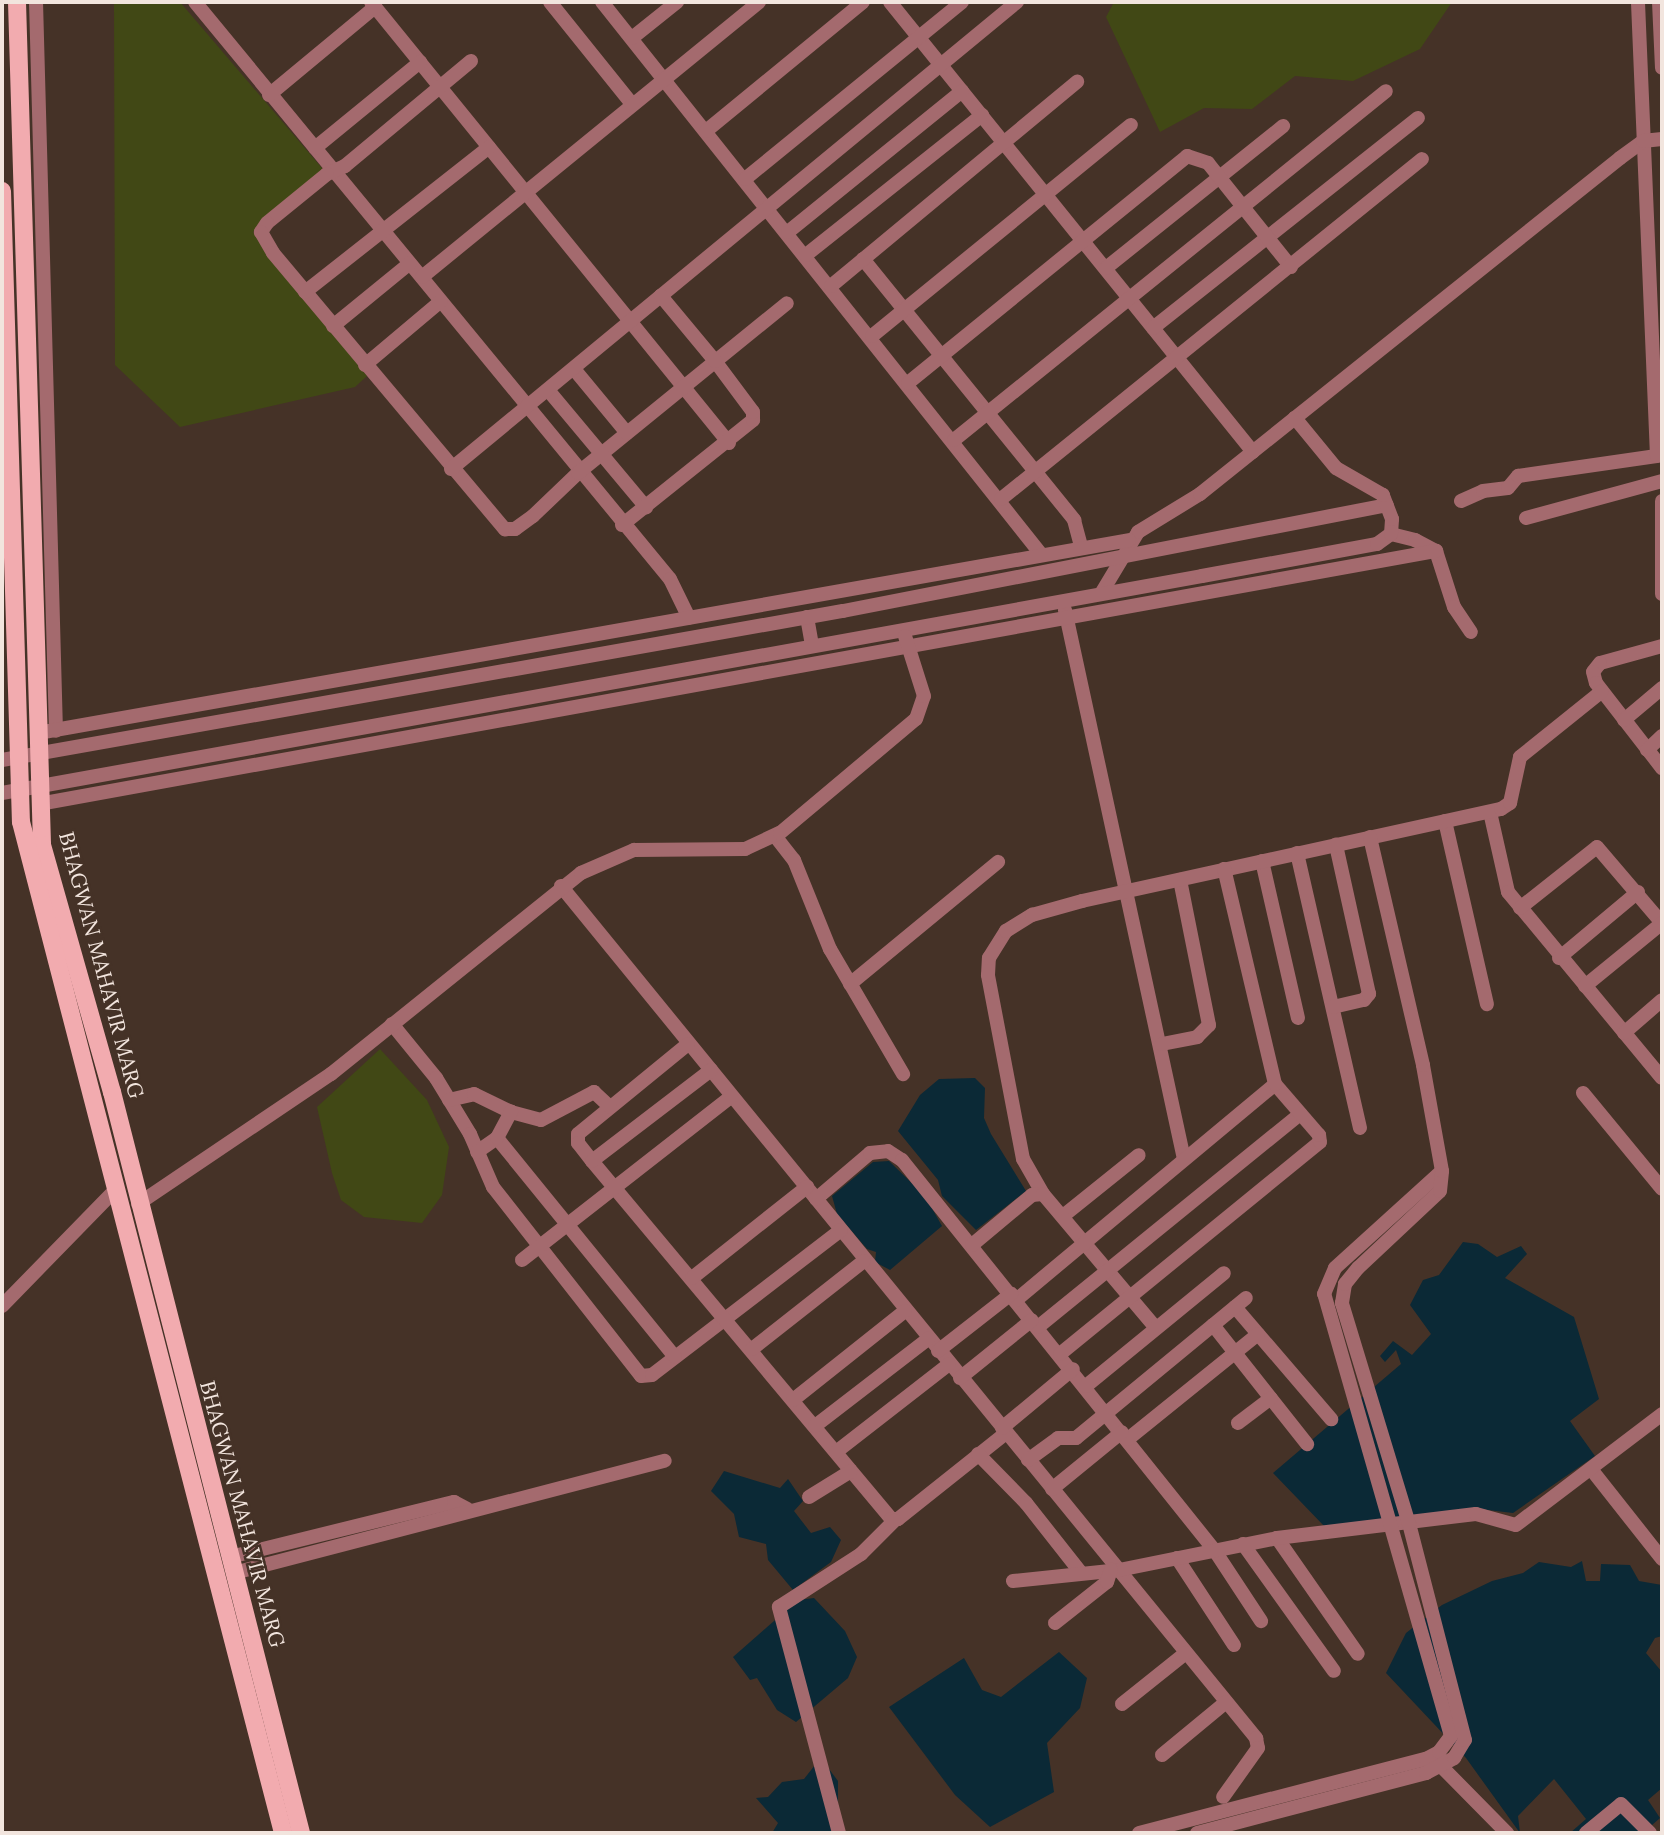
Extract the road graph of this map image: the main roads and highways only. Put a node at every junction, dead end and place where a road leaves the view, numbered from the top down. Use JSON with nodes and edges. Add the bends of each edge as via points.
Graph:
{"nodes":[{"id":1,"x":17,"y":2,"type":"edge"},
{"id":2,"x":2,"y":191,"type":"edge"},
{"id":3,"x":10,"y":758,"type":"edge"},
{"id":4,"x":11,"y":791,"type":"edge"},
{"id":5,"x":283,"y":1833,"type":"edge"},
{"id":6,"x":301,"y":1833,"type":"edge"}],
"edges":[{"from":1,"to":6,"type":"main road","name":"BHAGWAN MAHAVIR MARG","via":[[47,732],[38,754],[39,795],[49,873],[112,1091]]},
{"from":2,"to":3,"type":"main road","name":"BHAGWAN MAHAVIR MARG"},
{"from":3,"to":4,"type":"main road","name":"BHAGWAN MAHAVIR MARG"},
{"from":4,"to":5,"type":"main road","name":"BHAGWAN MAHAVIR MARG"}]}
